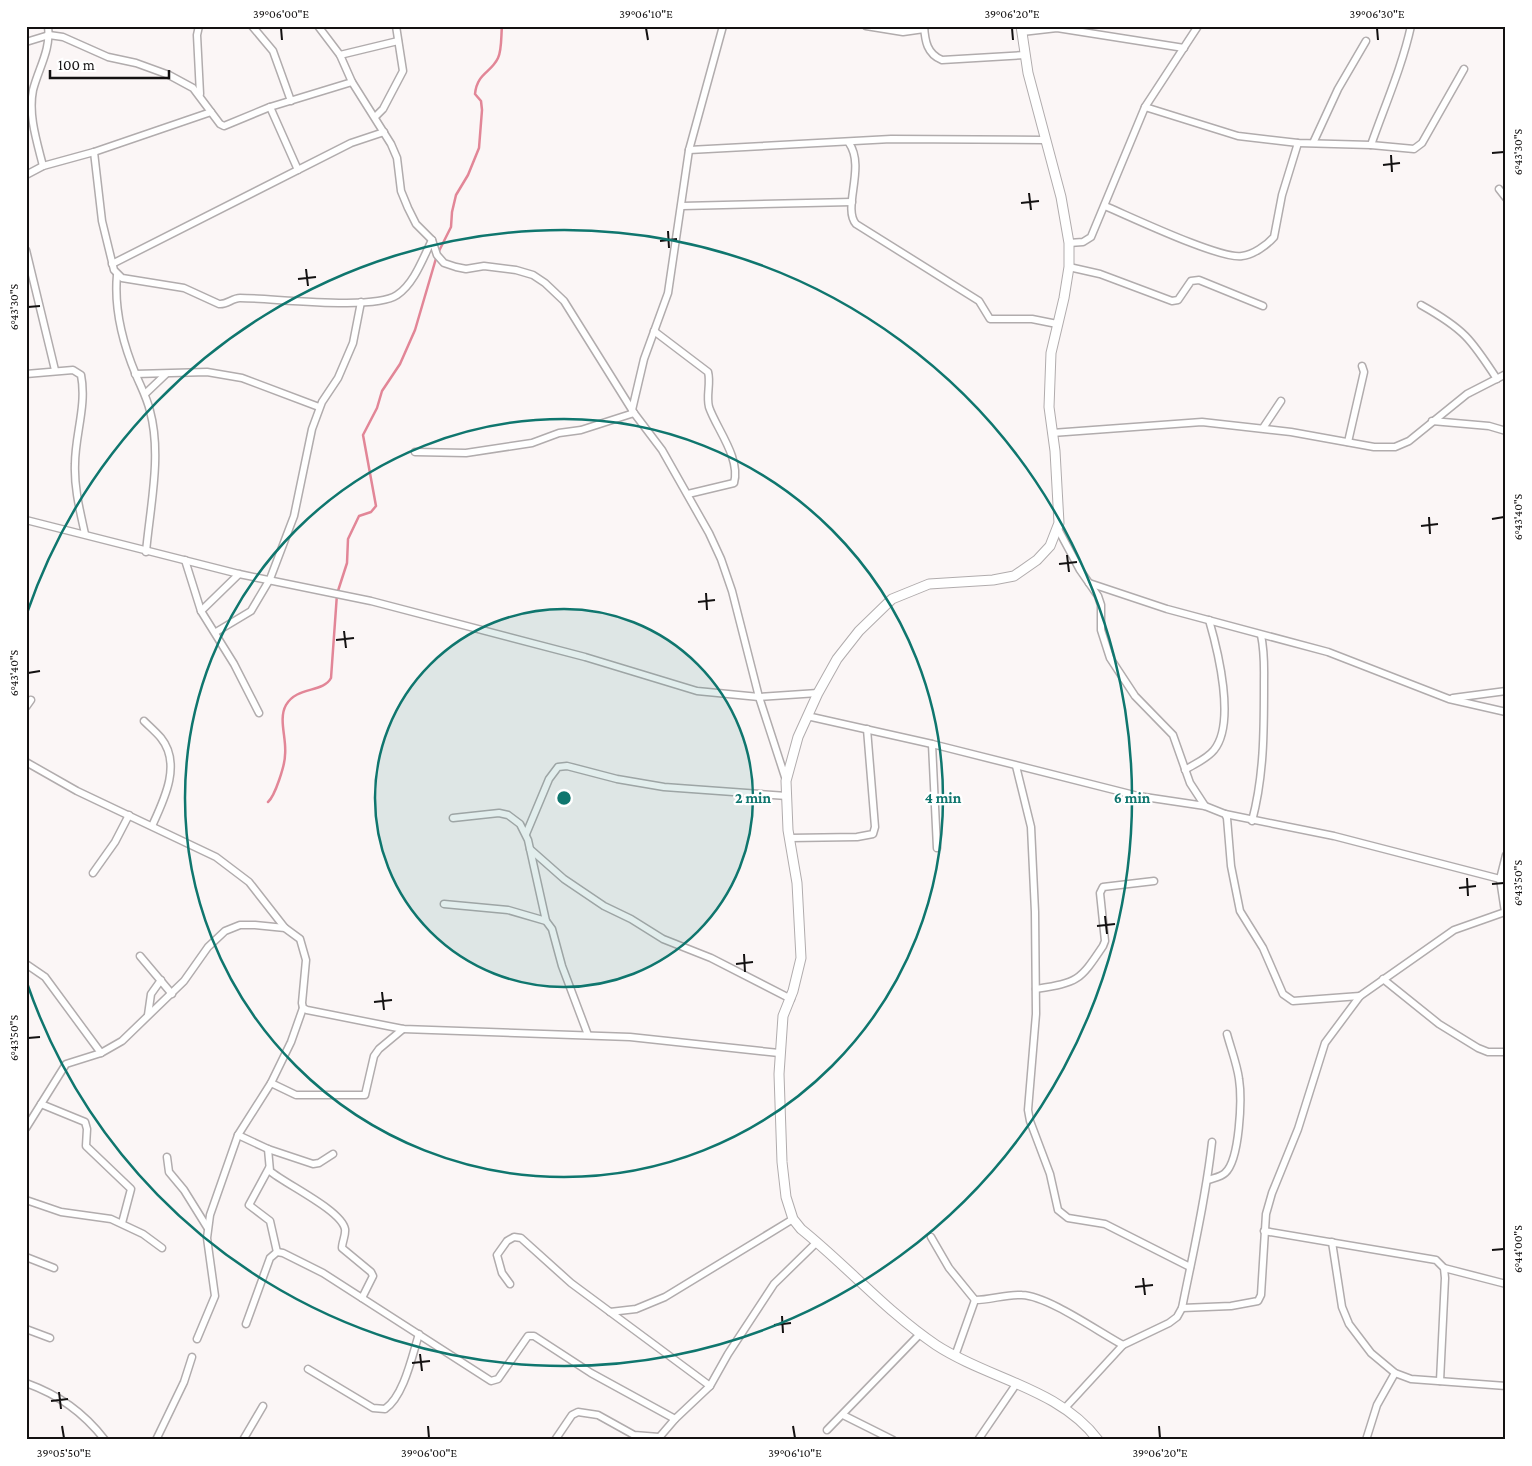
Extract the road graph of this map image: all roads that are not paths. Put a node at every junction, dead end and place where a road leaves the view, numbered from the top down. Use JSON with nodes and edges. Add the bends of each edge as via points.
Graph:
{"nodes":[{"id":1,"x":48,"y":26,"type":"edge"},
{"id":2,"x":199,"y":26,"type":"edge"},
{"id":3,"x":252,"y":26,"type":"edge"},
{"id":4,"x":318,"y":26,"type":"edge"},
{"id":5,"x":396,"y":26,"type":"edge"},
{"id":6,"x":723,"y":26,"type":"edge"},
{"id":7,"x":866,"y":26,"type":"edge"},
{"id":8,"x":1198,"y":26,"type":"edge"},
{"id":9,"x":1411,"y":26,"type":"edge"},
{"id":10,"x":924,"y":28,"type":"edge"},
{"id":11,"x":1021,"y":29,"type":"edge"},
{"id":12,"x":49,"y":35,"type":"junction"},
{"id":13,"x":398,"y":41,"type":"junction"},
{"id":14,"x":1366,"y":41,"type":"dead end"},
{"id":15,"x":26,"y":42,"type":"edge"},
{"id":16,"x":1184,"y":48,"type":"junction"},
{"id":17,"x":340,"y":55,"type":"junction"},
{"id":18,"x":1025,"y":55,"type":"junction"},
{"id":19,"x":1464,"y":69,"type":"dead end"},
{"id":20,"x":352,"y":82,"type":"junction"},
{"id":21,"x":200,"y":94,"type":"junction"},
{"id":22,"x":291,"y":101,"type":"junction"},
{"id":23,"x":270,"y":107,"type":"junction"},
{"id":24,"x":1145,"y":107,"type":"junction"},
{"id":25,"x":211,"y":112,"type":"junction"},
{"id":26,"x":374,"y":117,"type":"junction"},
{"id":27,"x":384,"y":132,"type":"junction"},
{"id":28,"x":1045,"y":140,"type":"junction"},
{"id":29,"x":1314,"y":142,"type":"junction"},
{"id":30,"x":849,"y":143,"type":"junction"},
{"id":31,"x":1298,"y":143,"type":"junction"},
{"id":32,"x":1371,"y":145,"type":"junction"},
{"id":33,"x":690,"y":150,"type":"junction"},
{"id":34,"x":94,"y":152,"type":"junction"},
{"id":35,"x":42,"y":166,"type":"junction"},
{"id":36,"x":298,"y":170,"type":"junction"},
{"id":37,"x":26,"y":175,"type":"edge"},
{"id":38,"x":1499,"y":189,"type":"dead end"},
{"id":39,"x":1506,"y":198,"type":"edge"},
{"id":40,"x":852,"y":202,"type":"junction"},
{"id":41,"x":682,"y":206,"type":"junction"},
{"id":42,"x":1105,"y":206,"type":"junction"},
{"id":43,"x":432,"y":240,"type":"junction"},
{"id":44,"x":1069,"y":243,"type":"junction"},
{"id":45,"x":26,"y":250,"type":"edge"},
{"id":46,"x":112,"y":264,"type":"junction"},
{"id":47,"x":1069,"y":267,"type":"junction"},
{"id":48,"x":117,"y":274,"type":"junction"},
{"id":49,"x":361,"y":302,"type":"junction"},
{"id":50,"x":1420,"y":305,"type":"dead end"},
{"id":51,"x":1263,"y":306,"type":"dead end"},
{"id":52,"x":1057,"y":324,"type":"junction"},
{"id":53,"x":654,"y":331,"type":"junction"},
{"id":54,"x":1362,"y":366,"type":"dead end"},
{"id":55,"x":55,"y":370,"type":"junction"},
{"id":56,"x":26,"y":374,"type":"edge"},
{"id":57,"x":136,"y":374,"type":"junction"},
{"id":58,"x":166,"y":374,"type":"junction"},
{"id":59,"x":1506,"y":374,"type":"edge"},
{"id":60,"x":1497,"y":379,"type":"junction"},
{"id":61,"x":145,"y":394,"type":"junction"},
{"id":62,"x":1281,"y":401,"type":"dead end"},
{"id":63,"x":319,"y":407,"type":"junction"},
{"id":64,"x":633,"y":411,"type":"junction"},
{"id":65,"x":1432,"y":422,"type":"junction"},
{"id":66,"x":1263,"y":428,"type":"junction"},
{"id":67,"x":1506,"y":432,"type":"edge"},
{"id":68,"x":1052,"y":433,"type":"junction"},
{"id":69,"x":1348,"y":442,"type":"junction"},
{"id":70,"x":415,"y":452,"type":"dead end"},
{"id":71,"x":688,"y":494,"type":"junction"},
{"id":72,"x":26,"y":520,"type":"edge"},
{"id":73,"x":1058,"y":529,"type":"junction"},
{"id":74,"x":85,"y":534,"type":"junction"},
{"id":75,"x":146,"y":552,"type":"junction"},
{"id":76,"x":185,"y":560,"type":"junction"},
{"id":77,"x":239,"y":574,"type":"junction"},
{"id":78,"x":270,"y":579,"type":"junction"},
{"id":79,"x":1089,"y":583,"type":"junction"},
{"id":80,"x":202,"y":611,"type":"junction"},
{"id":81,"x":1209,"y":620,"type":"junction"},
{"id":82,"x":216,"y":632,"type":"junction"},
{"id":83,"x":1261,"y":635,"type":"junction"},
{"id":84,"x":1506,"y":691,"type":"edge"},
{"id":85,"x":818,"y":693,"type":"junction"},
{"id":86,"x":758,"y":697,"type":"junction"},
{"id":87,"x":1449,"y":699,"type":"junction"},
{"id":88,"x":31,"y":700,"type":"dead end"},
{"id":89,"x":26,"y":707,"type":"edge"},
{"id":90,"x":1506,"y":712,"type":"edge"},
{"id":91,"x":259,"y":713,"type":"dead end"},
{"id":92,"x":807,"y":716,"type":"junction"},
{"id":93,"x":144,"y":721,"type":"dead end"},
{"id":94,"x":867,"y":729,"type":"junction"},
{"id":95,"x":932,"y":744,"type":"junction"},
{"id":96,"x":26,"y":762,"type":"edge"},
{"id":97,"x":1016,"y":766,"type":"junction"},
{"id":98,"x":1185,"y":770,"type":"junction"},
{"id":99,"x":786,"y":781,"type":"junction"},
{"id":100,"x":787,"y":796,"type":"junction"},
{"id":101,"x":1205,"y":806,"type":"junction"},
{"id":102,"x":1225,"y":814,"type":"junction"},
{"id":103,"x":129,"y":815,"type":"junction"},
{"id":104,"x":453,"y":818,"type":"dead end"},
{"id":105,"x":1252,"y":821,"type":"junction"},
{"id":106,"x":152,"y":826,"type":"junction"},
{"id":107,"x":526,"y":834,"type":"junction"},
{"id":108,"x":789,"y":838,"type":"junction"},
{"id":109,"x":937,"y":848,"type":"dead end"},
{"id":110,"x":530,"y":849,"type":"junction"},
{"id":111,"x":1506,"y":855,"type":"edge"},
{"id":112,"x":93,"y":873,"type":"dead end"},
{"id":113,"x":1500,"y":879,"type":"junction"},
{"id":114,"x":1154,"y":881,"type":"dead end"},
{"id":115,"x":444,"y":904,"type":"dead end"},
{"id":116,"x":1505,"y":912,"type":"edge"},
{"id":117,"x":546,"y":921,"type":"junction"},
{"id":118,"x":285,"y":928,"type":"junction"},
{"id":119,"x":140,"y":956,"type":"dead end"},
{"id":120,"x":26,"y":964,"type":"edge"},
{"id":121,"x":1383,"y":979,"type":"junction"},
{"id":122,"x":161,"y":980,"type":"junction"},
{"id":123,"x":1036,"y":989,"type":"junction"},
{"id":124,"x":172,"y":994,"type":"junction"},
{"id":125,"x":1360,"y":996,"type":"junction"},
{"id":126,"x":791,"y":999,"type":"junction"},
{"id":127,"x":303,"y":1008,"type":"junction"},
{"id":128,"x":148,"y":1015,"type":"junction"},
{"id":129,"x":403,"y":1028,"type":"junction"},
{"id":130,"x":1227,"y":1034,"type":"dead end"},
{"id":131,"x":588,"y":1035,"type":"junction"},
{"id":132,"x":1506,"y":1052,"type":"edge"},
{"id":133,"x":101,"y":1053,"type":"junction"},
{"id":134,"x":779,"y":1053,"type":"junction"},
{"id":135,"x":271,"y":1083,"type":"junction"},
{"id":136,"x":41,"y":1104,"type":"junction"},
{"id":137,"x":26,"y":1128,"type":"edge"},
{"id":138,"x":238,"y":1135,"type":"junction"},
{"id":139,"x":1212,"y":1142,"type":"dead end"},
{"id":140,"x":268,"y":1149,"type":"junction"},
{"id":141,"x":333,"y":1154,"type":"dead end"},
{"id":142,"x":167,"y":1157,"type":"dead end"},
{"id":143,"x":269,"y":1168,"type":"junction"},
{"id":144,"x":1208,"y":1180,"type":"junction"},
{"id":145,"x":26,"y":1200,"type":"edge"},
{"id":146,"x":793,"y":1219,"type":"junction"},
{"id":147,"x":122,"y":1223,"type":"junction"},
{"id":148,"x":207,"y":1228,"type":"junction"},
{"id":149,"x":1264,"y":1231,"type":"junction"},
{"id":150,"x":931,"y":1237,"type":"dead end"},
{"id":151,"x":817,"y":1242,"type":"junction"},
{"id":152,"x":1332,"y":1242,"type":"junction"},
{"id":153,"x":162,"y":1248,"type":"dead end"},
{"id":154,"x":278,"y":1252,"type":"junction"},
{"id":155,"x":26,"y":1257,"type":"edge"},
{"id":156,"x":1190,"y":1267,"type":"junction"},
{"id":157,"x":54,"y":1268,"type":"dead end"},
{"id":158,"x":1444,"y":1268,"type":"junction"},
{"id":159,"x":510,"y":1284,"type":"dead end"},
{"id":160,"x":1506,"y":1284,"type":"edge"},
{"id":161,"x":362,"y":1298,"type":"junction"},
{"id":162,"x":975,"y":1300,"type":"junction"},
{"id":163,"x":1182,"y":1308,"type":"junction"},
{"id":164,"x":610,"y":1312,"type":"junction"},
{"id":165,"x":246,"y":1324,"type":"dead end"},
{"id":166,"x":26,"y":1329,"type":"edge"},
{"id":167,"x":420,"y":1334,"type":"junction"},
{"id":168,"x":920,"y":1334,"type":"junction"},
{"id":169,"x":50,"y":1338,"type":"dead end"},
{"id":170,"x":197,"y":1339,"type":"dead end"},
{"id":171,"x":1123,"y":1345,"type":"junction"},
{"id":172,"x":192,"y":1356,"type":"dead end"},
{"id":173,"x":955,"y":1356,"type":"junction"},
{"id":174,"x":308,"y":1368,"type":"dead end"},
{"id":175,"x":1395,"y":1373,"type":"junction"},
{"id":176,"x":26,"y":1382,"type":"edge"},
{"id":177,"x":1440,"y":1382,"type":"junction"},
{"id":178,"x":1017,"y":1383,"type":"junction"},
{"id":179,"x":710,"y":1386,"type":"junction"},
{"id":180,"x":1506,"y":1386,"type":"edge"},
{"id":181,"x":264,"y":1406,"type":"dead end"},
{"id":182,"x":1066,"y":1408,"type":"junction"},
{"id":183,"x":843,"y":1415,"type":"junction"},
{"id":184,"x":675,"y":1419,"type":"junction"},
{"id":185,"x":827,"y":1430,"type":"dead end"},
{"id":186,"x":658,"y":1438,"type":"edge"},
{"id":187,"x":105,"y":1440,"type":"edge"},
{"id":188,"x":156,"y":1440,"type":"edge"},
{"id":189,"x":243,"y":1440,"type":"edge"},
{"id":190,"x":555,"y":1440,"type":"edge"},
{"id":191,"x":894,"y":1440,"type":"edge"},
{"id":192,"x":978,"y":1440,"type":"edge"},
{"id":193,"x":1098,"y":1440,"type":"edge"},
{"id":194,"x":1366,"y":1440,"type":"edge"}],
"edges":[{"from":1,"to":12,"type":"street"},
{"from":2,"to":21,"type":"street"},
{"from":3,"to":22,"type":"street","via":[[273,51]]},
{"from":4,"to":17,"type":"street"},
{"from":5,"to":13,"type":"street"},
{"from":6,"to":33,"type":"street"},
{"from":7,"to":10,"type":"street","via":[[903,32]]},
{"from":8,"to":16,"type":"street"},
{"from":9,"to":32,"type":"street","via":[[1403,63],[1392,84]]},
{"from":10,"to":18,"type":"street","via":[[931,53],[942,60]]},
{"from":11,"to":16,"type":"street","via":[[1057,28]]},
{"from":11,"to":18,"type":"street"},
{"from":12,"to":15,"type":"street"},
{"from":12,"to":21,"type":"street","via":[[73,40],[108,57],[148,67],[185,83]]},
{"from":12,"to":35,"type":"street","via":[[32,101]]},
{"from":13,"to":17,"type":"street"},
{"from":13,"to":26,"type":"street","via":[[403,71],[383,109]]},
{"from":14,"to":29,"type":"street","via":[[1338,89]]},
{"from":16,"to":24,"type":"street"},
{"from":17,"to":20,"type":"street"},
{"from":18,"to":28,"type":"street"},
{"from":19,"to":32,"type":"street","via":[[1422,143],[1414,149]]},
{"from":20,"to":22,"type":"street"},
{"from":20,"to":26,"type":"street"},
{"from":21,"to":25,"type":"street"},
{"from":22,"to":23,"type":"street"},
{"from":23,"to":25,"type":"street","via":[[224,126]]},
{"from":23,"to":36,"type":"street"},
{"from":24,"to":31,"type":"street","via":[[1238,136]]},
{"from":24,"to":42,"type":"street"},
{"from":25,"to":34,"type":"street"},
{"from":26,"to":27,"type":"street"},
{"from":27,"to":36,"type":"street"},
{"from":27,"to":43,"type":"street","via":[[397,158],[401,191],[408,208],[416,224]]},
{"from":28,"to":30,"type":"street","via":[[891,139]]},
{"from":28,"to":44,"type":"street","via":[[1061,197]]},
{"from":29,"to":31,"type":"street"},
{"from":29,"to":32,"type":"street"},
{"from":30,"to":33,"type":"street"},
{"from":30,"to":40,"type":"street","via":[[856,157]]},
{"from":31,"to":42,"type":"street","via":[[1274,237],[1241,257],[1193,243]]},
{"from":33,"to":41,"type":"street"},
{"from":34,"to":35,"type":"street"},
{"from":34,"to":46,"type":"street","via":[[102,221]]},
{"from":35,"to":37,"type":"street"},
{"from":36,"to":46,"type":"street"},
{"from":38,"to":39,"type":"street"},
{"from":40,"to":41,"type":"street"},
{"from":40,"to":52,"type":"street","via":[[852,218],[856,224],[979,301],[990,319],[1032,319]]},
{"from":41,"to":53,"type":"street","via":[[668,294]]},
{"from":42,"to":44,"type":"street","via":[[1091,237],[1083,242]]},
{"from":43,"to":49,"type":"street","via":[[404,289],[396,296],[382,301]]},
{"from":43,"to":64,"type":"street","via":[[437,255],[444,263],[466,269],[484,266],[516,270],[545,283],[564,301]]},
{"from":44,"to":47,"type":"street"},
{"from":45,"to":55,"type":"street"},
{"from":46,"to":48,"type":"street"},
{"from":47,"to":51,"type":"street","via":[[1100,274],[1172,301],[1178,300],[1192,281],[1199,280]]},
{"from":47,"to":52,"type":"street"},
{"from":48,"to":49,"type":"street","via":[[122,278],[184,288],[219,304],[237,298]]},
{"from":48,"to":57,"type":"street","via":[[117,312]]},
{"from":49,"to":63,"type":"street","via":[[350,350],[338,378]]},
{"from":50,"to":60,"type":"street","via":[[1463,332]]},
{"from":52,"to":68,"type":"street","via":[[1051,353],[1049,407]]},
{"from":53,"to":64,"type":"street","via":[[644,359]]},
{"from":53,"to":71,"type":"street","via":[[708,372],[710,407],[726,436],[731,454],[734,483]]},
{"from":54,"to":69,"type":"street","via":[[1364,372]]},
{"from":55,"to":56,"type":"street"},
{"from":55,"to":74,"type":"street","via":[[78,371],[83,384],[75,466]]},
{"from":57,"to":58,"type":"street"},
{"from":57,"to":61,"type":"street"},
{"from":58,"to":61,"type":"street"},
{"from":58,"to":63,"type":"street","via":[[206,372],[242,378]]},
{"from":59,"to":60,"type":"street"},
{"from":60,"to":65,"type":"street","via":[[1467,394]]},
{"from":61,"to":75,"type":"street","via":[[154,433]]},
{"from":62,"to":66,"type":"street"},
{"from":63,"to":78,"type":"street","via":[[294,516]]},
{"from":64,"to":70,"type":"street","via":[[581,430],[532,442],[466,453]]},
{"from":64,"to":71,"type":"street","via":[[662,450]]},
{"from":65,"to":67,"type":"street","via":[[1489,426]]},
{"from":65,"to":69,"type":"street","via":[[1410,440],[1395,446],[1374,447]]},
{"from":66,"to":68,"type":"street","via":[[1202,422]]},
{"from":66,"to":69,"type":"street"},
{"from":68,"to":73,"type":"street"},
{"from":71,"to":86,"type":"street","via":[[709,533],[732,591]]},
{"from":72,"to":74,"type":"street"},
{"from":73,"to":79,"type":"street"},
{"from":73,"to":85,"type":"street","via":[[1050,546],[1037,560],[1014,576],[929,584],[892,599],[858,631]]},
{"from":74,"to":75,"type":"street"},
{"from":75,"to":76,"type":"street"},
{"from":76,"to":77,"type":"street"},
{"from":76,"to":80,"type":"street"},
{"from":77,"to":78,"type":"street"},
{"from":77,"to":80,"type":"street"},
{"from":78,"to":82,"type":"street","via":[[251,611]]},
{"from":78,"to":86,"type":"street","via":[[371,601],[585,657],[697,691]]},
{"from":79,"to":81,"type":"street"},
{"from":79,"to":98,"type":"street","via":[[1101,605],[1101,630],[1110,658],[1135,696],[1173,735]]},
{"from":80,"to":82,"type":"street"},
{"from":81,"to":83,"type":"street"},
{"from":81,"to":98,"type":"street","via":[[1222,681],[1224,713],[1220,739],[1214,750]]},
{"from":82,"to":91,"type":"street"},
{"from":83,"to":87,"type":"street","via":[[1328,652]]},
{"from":83,"to":105,"type":"street","via":[[1266,660],[1265,719],[1258,798]]},
{"from":84,"to":87,"type":"street"},
{"from":85,"to":86,"type":"street"},
{"from":85,"to":92,"type":"street"},
{"from":86,"to":99,"type":"street"},
{"from":87,"to":90,"type":"street"},
{"from":88,"to":89,"type":"street"},
{"from":92,"to":94,"type":"street"},
{"from":92,"to":99,"type":"street"},
{"from":93,"to":106,"type":"street","via":[[162,739],[169,766],[170,781]]},
{"from":94,"to":95,"type":"street"},
{"from":94,"to":108,"type":"street","via":[[874,834]]},
{"from":95,"to":97,"type":"street"},
{"from":95,"to":109,"type":"street"},
{"from":96,"to":103,"type":"street"},
{"from":97,"to":101,"type":"street","via":[[1138,796]]},
{"from":97,"to":123,"type":"street","via":[[1031,827]]},
{"from":98,"to":101,"type":"street"},
{"from":99,"to":100,"type":"street"},
{"from":100,"to":107,"type":"street","via":[[664,787],[558,767],[549,779]]},
{"from":100,"to":108,"type":"street"},
{"from":101,"to":102,"type":"street"},
{"from":102,"to":105,"type":"street"},
{"from":102,"to":125,"type":"street","via":[[1240,911],[1263,948],[1283,994],[1293,1000]]},
{"from":103,"to":106,"type":"street"},
{"from":103,"to":112,"type":"street"},
{"from":104,"to":107,"type":"street","via":[[499,813],[520,824]]},
{"from":105,"to":113,"type":"street","via":[[1334,836]]},
{"from":106,"to":118,"type":"street","via":[[235,870],[259,892]]},
{"from":107,"to":110,"type":"street"},
{"from":108,"to":126,"type":"street","via":[[798,883],[802,942]]},
{"from":110,"to":117,"type":"street"},
{"from":110,"to":126,"type":"street","via":[[564,879],[604,906],[664,939],[711,958]]},
{"from":111,"to":113,"type":"street"},
{"from":113,"to":116,"type":"street"},
{"from":114,"to":123,"type":"street","via":[[1103,887],[1100,892],[1103,946],[1075,981]]},
{"from":115,"to":117,"type":"street","via":[[508,910]]},
{"from":116,"to":121,"type":"street","via":[[1454,930]]},
{"from":117,"to":131,"type":"street","via":[[552,929]]},
{"from":118,"to":124,"type":"street","via":[[240,925],[225,931],[208,947]]},
{"from":118,"to":127,"type":"street","via":[[300,938],[303,946],[306,960]]},
{"from":119,"to":122,"type":"street"},
{"from":120,"to":133,"type":"street","via":[[45,978]]},
{"from":121,"to":125,"type":"street"},
{"from":121,"to":132,"type":"street","via":[[1439,1024],[1478,1048],[1488,1052]]},
{"from":122,"to":124,"type":"street"},
{"from":122,"to":128,"type":"street","via":[[151,994]]},
{"from":123,"to":156,"type":"street","via":[[1028,1110],[1050,1174],[1058,1210],[1068,1218],[1105,1224]]},
{"from":124,"to":128,"type":"street"},
{"from":125,"to":149,"type":"street","via":[[1325,1043],[1298,1129],[1272,1193]]},
{"from":126,"to":134,"type":"street","via":[[783,1016]]},
{"from":127,"to":129,"type":"street"},
{"from":127,"to":135,"type":"street"},
{"from":128,"to":133,"type":"street","via":[[122,1041]]},
{"from":129,"to":131,"type":"street"},
{"from":129,"to":135,"type":"street","via":[[374,1056],[365,1095],[296,1094]]},
{"from":130,"to":144,"type":"street","via":[[1239,1080],[1235,1155],[1225,1173]]},
{"from":131,"to":134,"type":"street"},
{"from":133,"to":136,"type":"street","via":[[66,1064]]},
{"from":134,"to":146,"type":"street","via":[[782,1162],[786,1197]]},
{"from":135,"to":138,"type":"street"},
{"from":136,"to":137,"type":"street"},
{"from":136,"to":147,"type":"street","via":[[86,1122],[86,1146],[131,1189]]},
{"from":138,"to":140,"type":"street"},
{"from":138,"to":148,"type":"street"},
{"from":139,"to":144,"type":"street"},
{"from":140,"to":141,"type":"street","via":[[313,1164]]},
{"from":140,"to":143,"type":"street"},
{"from":142,"to":148,"type":"street","via":[[169,1172]]},
{"from":143,"to":154,"type":"street","via":[[249,1204],[270,1222]]},
{"from":143,"to":161,"type":"street","via":[[326,1207],[343,1224],[342,1248],[373,1276]]},
{"from":144,"to":156,"type":"street"},
{"from":145,"to":147,"type":"street","via":[[61,1212],[103,1216]]},
{"from":146,"to":151,"type":"street"},
{"from":146,"to":164,"type":"street","via":[[664,1297],[636,1309]]},
{"from":147,"to":153,"type":"street"},
{"from":148,"to":170,"type":"street","via":[[215,1296]]},
{"from":149,"to":152,"type":"street"},
{"from":149,"to":163,"type":"street","via":[[1258,1301],[1231,1306]]},
{"from":150,"to":162,"type":"street","via":[[948,1268]]},
{"from":151,"to":168,"type":"street"},
{"from":151,"to":179,"type":"street","via":[[774,1284]]},
{"from":152,"to":158,"type":"street","via":[[1436,1260]]},
{"from":152,"to":175,"type":"street","via":[[1342,1307],[1350,1324],[1371,1352]]},
{"from":154,"to":161,"type":"street","via":[[323,1272]]},
{"from":154,"to":165,"type":"street","via":[[270,1258]]},
{"from":155,"to":157,"type":"street"},
{"from":156,"to":163,"type":"street"},
{"from":158,"to":160,"type":"street"},
{"from":158,"to":177,"type":"street"},
{"from":159,"to":164,"type":"street","via":[[497,1255],[508,1241],[514,1237],[521,1238],[571,1283]]},
{"from":161,"to":167,"type":"street"},
{"from":162,"to":171,"type":"street","via":[[1006,1295],[1040,1298]]},
{"from":162,"to":173,"type":"street"},
{"from":163,"to":171,"type":"street","via":[[1169,1323]]},
{"from":164,"to":179,"type":"street"},
{"from":166,"to":169,"type":"street"},
{"from":167,"to":174,"type":"street","via":[[400,1387],[385,1410],[373,1408]]},
{"from":167,"to":184,"type":"street","via":[[491,1382],[498,1379],[528,1336],[534,1336],[591,1374]]},
{"from":168,"to":173,"type":"street"},
{"from":168,"to":183,"type":"street"},
{"from":171,"to":182,"type":"street"},
{"from":172,"to":188,"type":"street","via":[[184,1382]]},
{"from":173,"to":178,"type":"street"},
{"from":175,"to":177,"type":"street","via":[[1411,1379]]},
{"from":175,"to":194,"type":"street","via":[[1377,1404]]},
{"from":176,"to":187,"type":"street","via":[[65,1401],[82,1414]]},
{"from":177,"to":180,"type":"street"},
{"from":178,"to":182,"type":"street"},
{"from":178,"to":192,"type":"street"},
{"from":179,"to":184,"type":"street"},
{"from":181,"to":189,"type":"street"},
{"from":182,"to":193,"type":"street"},
{"from":183,"to":185,"type":"street"},
{"from":183,"to":191,"type":"street"},
{"from":184,"to":186,"type":"street"},
{"from":186,"to":190,"type":"street","via":[[634,1435],[598,1415],[578,1412],[572,1415]]}]}
